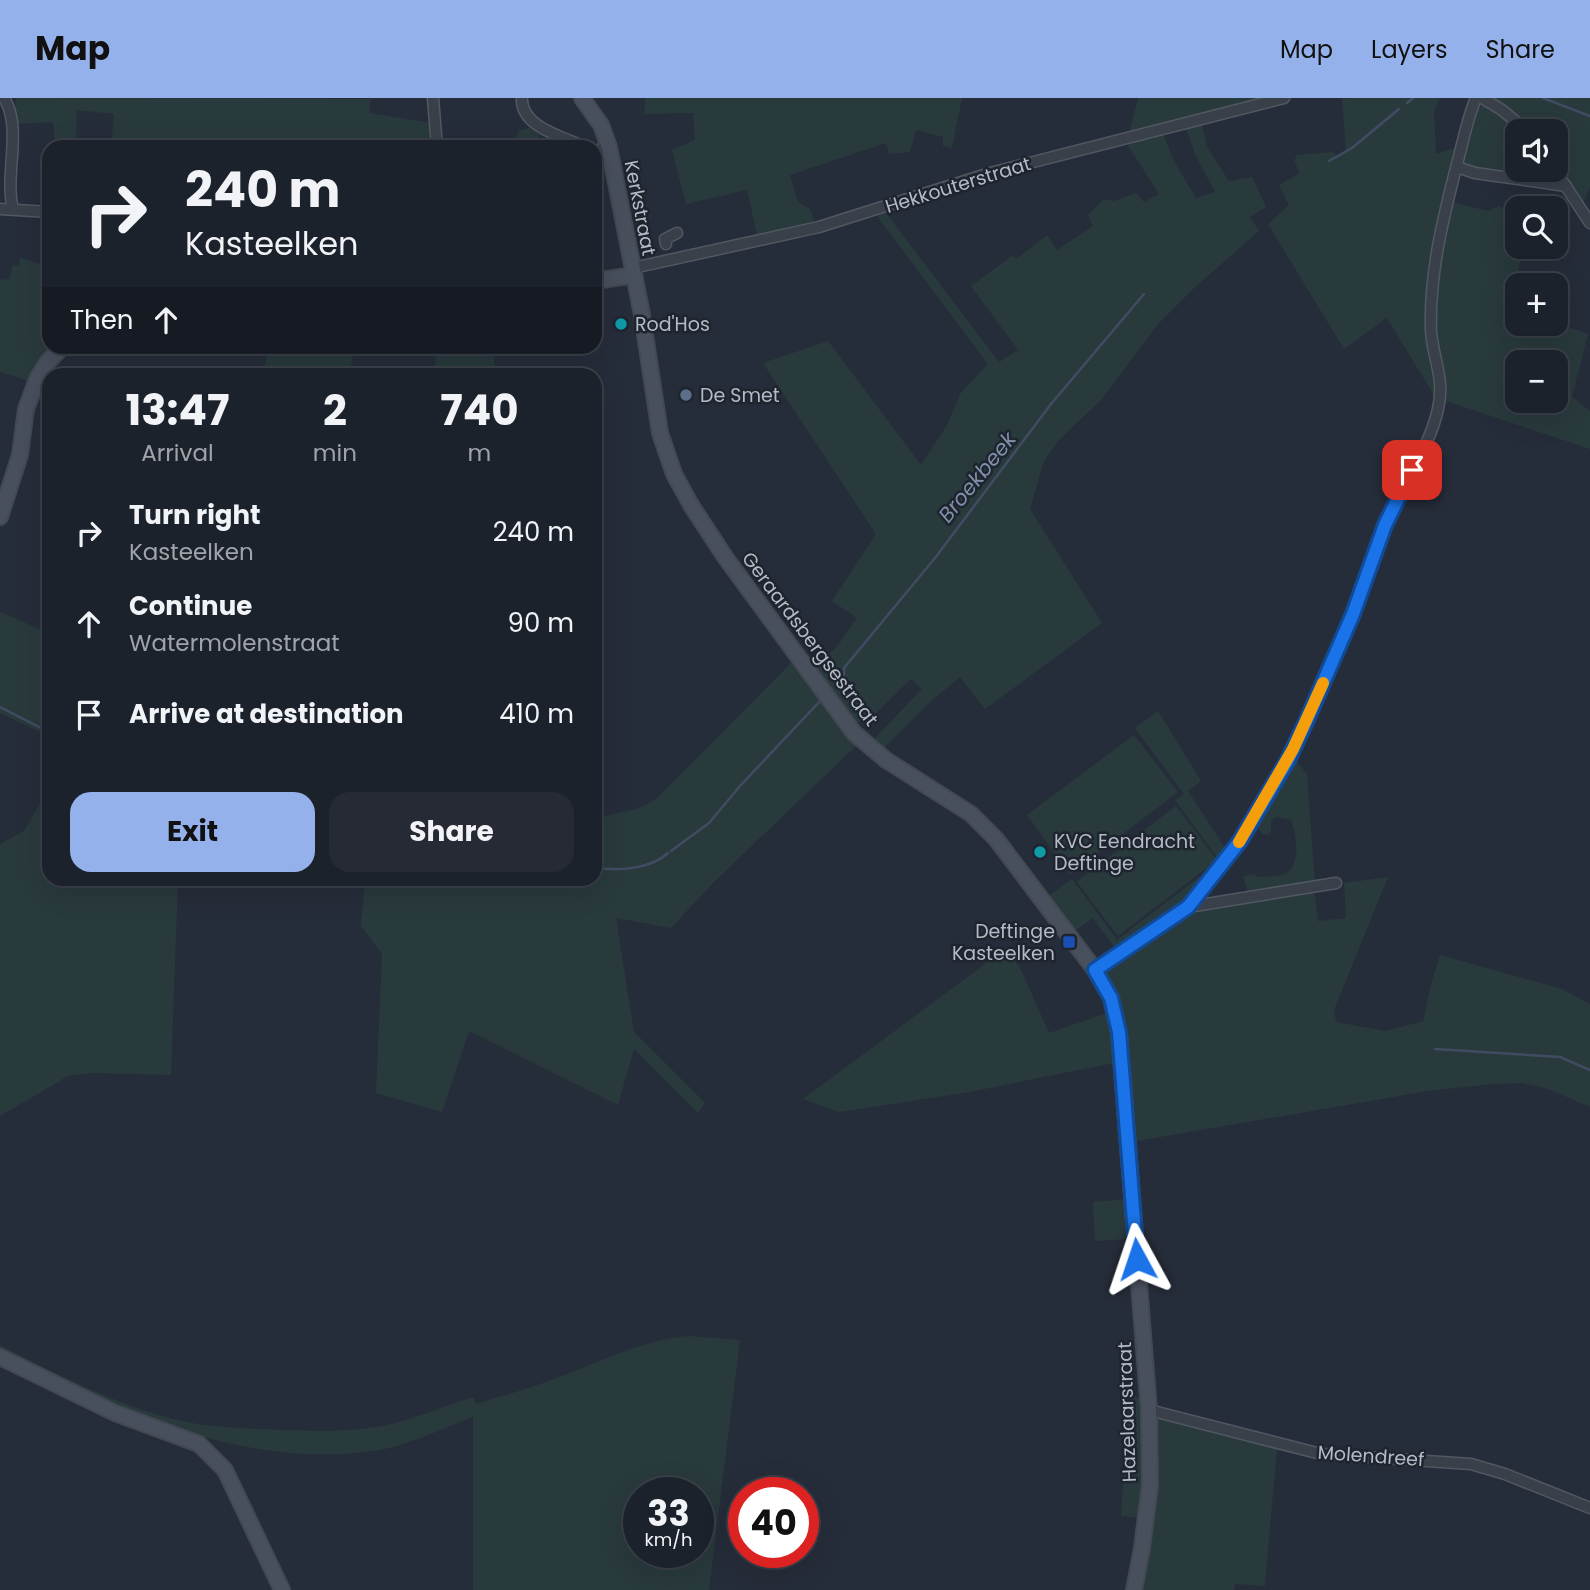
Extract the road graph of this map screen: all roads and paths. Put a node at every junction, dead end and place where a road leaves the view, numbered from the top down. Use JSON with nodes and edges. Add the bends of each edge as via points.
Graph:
{"nodes":[{"id":1,"x":4,"y":98,"type":"edge"},
{"id":2,"x":433,"y":98,"type":"edge"},
{"id":3,"x":522,"y":98,"type":"edge"},
{"id":4,"x":582,"y":98,"type":"edge"},
{"id":5,"x":1284,"y":98,"type":"edge"},
{"id":6,"x":1476,"y":98,"type":"edge"},
{"id":7,"x":1482,"y":98,"type":"edge"},
{"id":8,"x":1513,"y":119,"type":"edge"},
{"id":9,"x":436,"y":140,"type":"edge"},
{"id":10,"x":570,"y":140,"type":"edge"},
{"id":11,"x":602,"y":140,"type":"edge"},
{"id":12,"x":602,"y":149,"type":"edge"},
{"id":13,"x":1457,"y":167,"type":"junction"},
{"id":14,"x":1563,"y":182,"type":"edge"},
{"id":15,"x":1566,"y":186,"type":"junction"},
{"id":16,"x":0,"y":209,"type":"edge"},
{"id":17,"x":13,"y":209,"type":"junction"},
{"id":18,"x":42,"y":211,"type":"edge"},
{"id":19,"x":1590,"y":223,"type":"edge"},
{"id":20,"x":677,"y":233,"type":"dead end"},
{"id":21,"x":668,"y":253,"type":"junction"},
{"id":22,"x":633,"y":272,"type":"junction"},
{"id":23,"x":602,"y":279,"type":"edge"},
{"id":24,"x":55,"y":354,"type":"edge"},
{"id":25,"x":44,"y":368,"type":"edge"},
{"id":26,"x":42,"y":371,"type":"edge"},
{"id":27,"x":0,"y":517,"type":"edge"},
{"id":28,"x":1336,"y":883,"type":"dead end"},
{"id":29,"x":1188,"y":907,"type":"junction"},
{"id":30,"x":1095,"y":970,"type":"junction"},
{"id":31,"x":1135,"y":1231,"type":"joint"},
{"id":32,"x":0,"y":1357,"type":"edge"},
{"id":33,"x":1149,"y":1410,"type":"junction"},
{"id":34,"x":1590,"y":1508,"type":"edge"},
{"id":35,"x":282,"y":1590,"type":"edge"},
{"id":36,"x":1134,"y":1590,"type":"edge"}],
"edges":[{"from":1,"to":17,"type":"street","via":[[12,115]]},
{"from":2,"to":9,"type":"street"},
{"from":3,"to":10,"type":"street","via":[[524,112],[532,122]]},
{"from":4,"to":11,"type":"street","name":"Kerkstraat","via":[[601,125]]},
{"from":5,"to":21,"type":"street","name":"Hekkouterstraat","via":[[990,173],[819,227]]},
{"from":6,"to":13,"type":"street"},
{"from":7,"to":8,"type":"street"},
{"from":12,"to":22,"type":"street","name":"Kerkstraat"},
{"from":13,"to":15,"type":"street"},
{"from":13,"to":29,"type":"street","via":[[1438,242],[1431,330],[1441,382],[1432,431],[1394,506],[1353,614],[1293,749],[1240,841]]},
{"from":14,"to":15,"type":"street"},
{"from":15,"to":19,"type":"street"},
{"from":16,"to":17,"type":"street"},
{"from":17,"to":18,"type":"street"},
{"from":20,"to":21,"type":"street","via":[[665,239]]},
{"from":21,"to":22,"type":"street","name":"Hekkouterstraat"},
{"from":22,"to":23,"type":"street"},
{"from":22,"to":30,"type":"street","name":"Geraardsbergsestraat","via":[[660,433],[674,474],[725,557],[854,733],[886,760],[986,826]]},
{"from":24,"to":25,"type":"street"},
{"from":26,"to":27,"type":"street","via":[[26,409],[20,455]]},
{"from":28,"to":29,"type":"street"},
{"from":29,"to":30,"type":"street"},
{"from":30,"to":31,"type":"street","name":"Geraardsbergsestraat","via":[[1111,998],[1119,1032]]},
{"from":31,"to":33,"type":"street","name":"Hazelaarstraat"},
{"from":32,"to":35,"type":"street","via":[[116,1413],[191,1439],[214,1457],[225,1470]]},
{"from":33,"to":34,"type":"street","name":"Molendreef","via":[[1321,1454],[1471,1464]]},
{"from":33,"to":36,"type":"street","name":"Hazelaarstraat","via":[[1150,1485]]}]}
